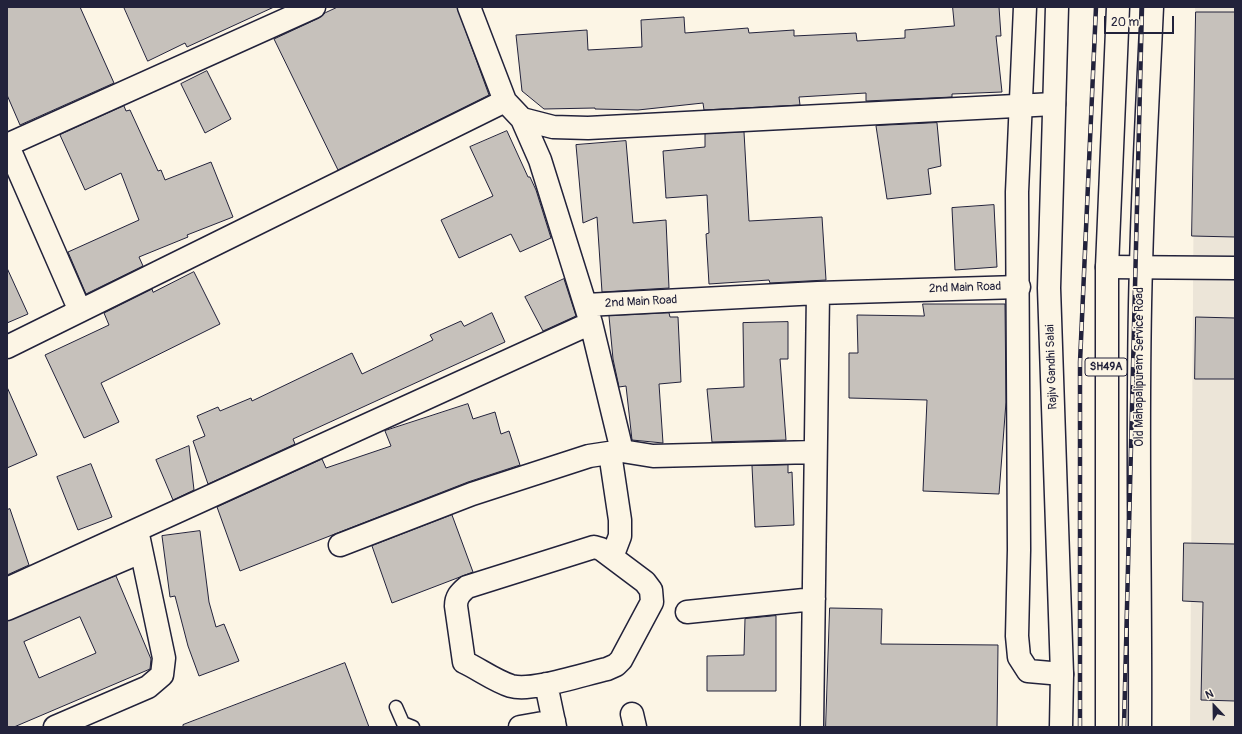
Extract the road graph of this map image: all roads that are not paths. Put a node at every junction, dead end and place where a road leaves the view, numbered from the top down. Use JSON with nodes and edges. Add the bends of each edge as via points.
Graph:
{"nodes":[{"id":1,"x":314,"y":7,"type":"edge"},
{"id":2,"x":469,"y":7,"type":"edge"},
{"id":3,"x":1026,"y":7,"type":"edge"},
{"id":4,"x":1057,"y":7,"type":"edge"},
{"id":5,"x":1118,"y":7,"type":"edge"},
{"id":6,"x":1152,"y":7,"type":"edge"},
{"id":7,"x":505,"y":101,"type":"junction"},
{"id":8,"x":1054,"y":104,"type":"junction"},
{"id":9,"x":1021,"y":106,"type":"junction"},
{"id":10,"x":522,"y":119,"type":"junction"},
{"id":11,"x":7,"y":145,"type":"edge"},
{"id":12,"x":1106,"y":267,"type":"junction"},
{"id":13,"x":1140,"y":268,"type":"junction"},
{"id":14,"x":1235,"y":268,"type":"edge"},
{"id":15,"x":1019,"y":286,"type":"junction"},
{"id":16,"x":818,"y":293,"type":"junction"},
{"id":17,"x":80,"y":311,"type":"junction"},
{"id":18,"x":589,"y":314,"type":"junction"},
{"id":19,"x":7,"y":347,"type":"edge"},
{"id":20,"x":616,"y":452,"type":"junction"},
{"id":21,"x":814,"y":452,"type":"junction"},
{"id":22,"x":137,"y":530,"type":"junction"},
{"id":23,"x":340,"y":545,"type":"dead end"},
{"id":24,"x":141,"y":552,"type":"junction"},
{"id":25,"x":612,"y":557,"type":"junction"},
{"id":26,"x":7,"y":589,"type":"edge"},
{"id":27,"x":814,"y":599,"type":"junction"},
{"id":28,"x":7,"y":609,"type":"edge"},
{"id":29,"x":687,"y":612,"type":"dead end"},
{"id":30,"x":1062,"y":674,"type":"junction"},
{"id":31,"x":546,"y":684,"type":"junction"},
{"id":32,"x":396,"y":707,"type":"dead end"},
{"id":33,"x":554,"y":724,"type":"edge"},
{"id":34,"x":405,"y":726,"type":"edge"},
{"id":35,"x":55,"y":727,"type":"edge"},
{"id":36,"x":520,"y":727,"type":"edge"},
{"id":37,"x":812,"y":727,"type":"edge"},
{"id":38,"x":1061,"y":727,"type":"edge"},
{"id":39,"x":1107,"y":727,"type":"edge"},
{"id":40,"x":1140,"y":727,"type":"edge"}],
"edges":[{"from":1,"to":11,"type":"street"},
{"from":2,"to":7,"type":"street"},
{"from":3,"to":9,"type":"street"},
{"from":4,"to":8,"type":"street","name":"Rajiv Gandhi Salai"},
{"from":5,"to":12,"type":"street","number":"SH49A"},
{"from":6,"to":13,"type":"street","name":"Old Mahapalipuram Service Road"},
{"from":7,"to":10,"type":"street"},
{"from":7,"to":17,"type":"street"},
{"from":8,"to":9,"type":"street"},
{"from":8,"to":30,"type":"street","name":"Rajiv Gandhi Salai","via":[[1049,288]]},
{"from":9,"to":10,"type":"street","via":[[588,128],[552,127]]},
{"from":9,"to":15,"type":"street","via":[[1017,192]]},
{"from":10,"to":18,"type":"street","via":[[540,160]]},
{"from":11,"to":17,"type":"street"},
{"from":12,"to":13,"type":"street"},
{"from":12,"to":39,"type":"street","number":"SH49A"},
{"from":13,"to":14,"type":"street"},
{"from":13,"to":40,"type":"street","name":"Old Mahapalipuram Service Road"},
{"from":15,"to":16,"type":"street","name":"2nd Main Road"},
{"from":15,"to":30,"type":"street","via":[[1019,657],[1028,671]]},
{"from":16,"to":18,"type":"street","name":"2nd Main Road"},
{"from":16,"to":21,"type":"street"},
{"from":17,"to":19,"type":"street"},
{"from":18,"to":20,"type":"street"},
{"from":18,"to":22,"type":"street"},
{"from":20,"to":21,"type":"street","via":[[653,456]]},
{"from":20,"to":23,"type":"street","via":[[589,456],[472,494]]},
{"from":20,"to":25,"type":"street","via":[[620,536]]},
{"from":21,"to":27,"type":"street"},
{"from":22,"to":24,"type":"street"},
{"from":22,"to":26,"type":"street"},
{"from":24,"to":28,"type":"street"},
{"from":24,"to":35,"type":"street","via":[[164,658],[162,675],[148,687]]},
{"from":25,"to":31,"type":"street","via":[[645,582],[651,590],[652,602],[616,665]]},
{"from":25,"to":31,"type":"street","via":[[601,549],[594,548],[467,587],[460,593],[456,601],[464,662],[510,685],[521,687]]},
{"from":27,"to":29,"type":"street"},
{"from":27,"to":37,"type":"street"},
{"from":30,"to":38,"type":"street","name":"Rajiv Gandhi Salai"},
{"from":31,"to":33,"type":"street"},
{"from":32,"to":34,"type":"lane"},
{"from":33,"to":36,"type":"street"}]}
